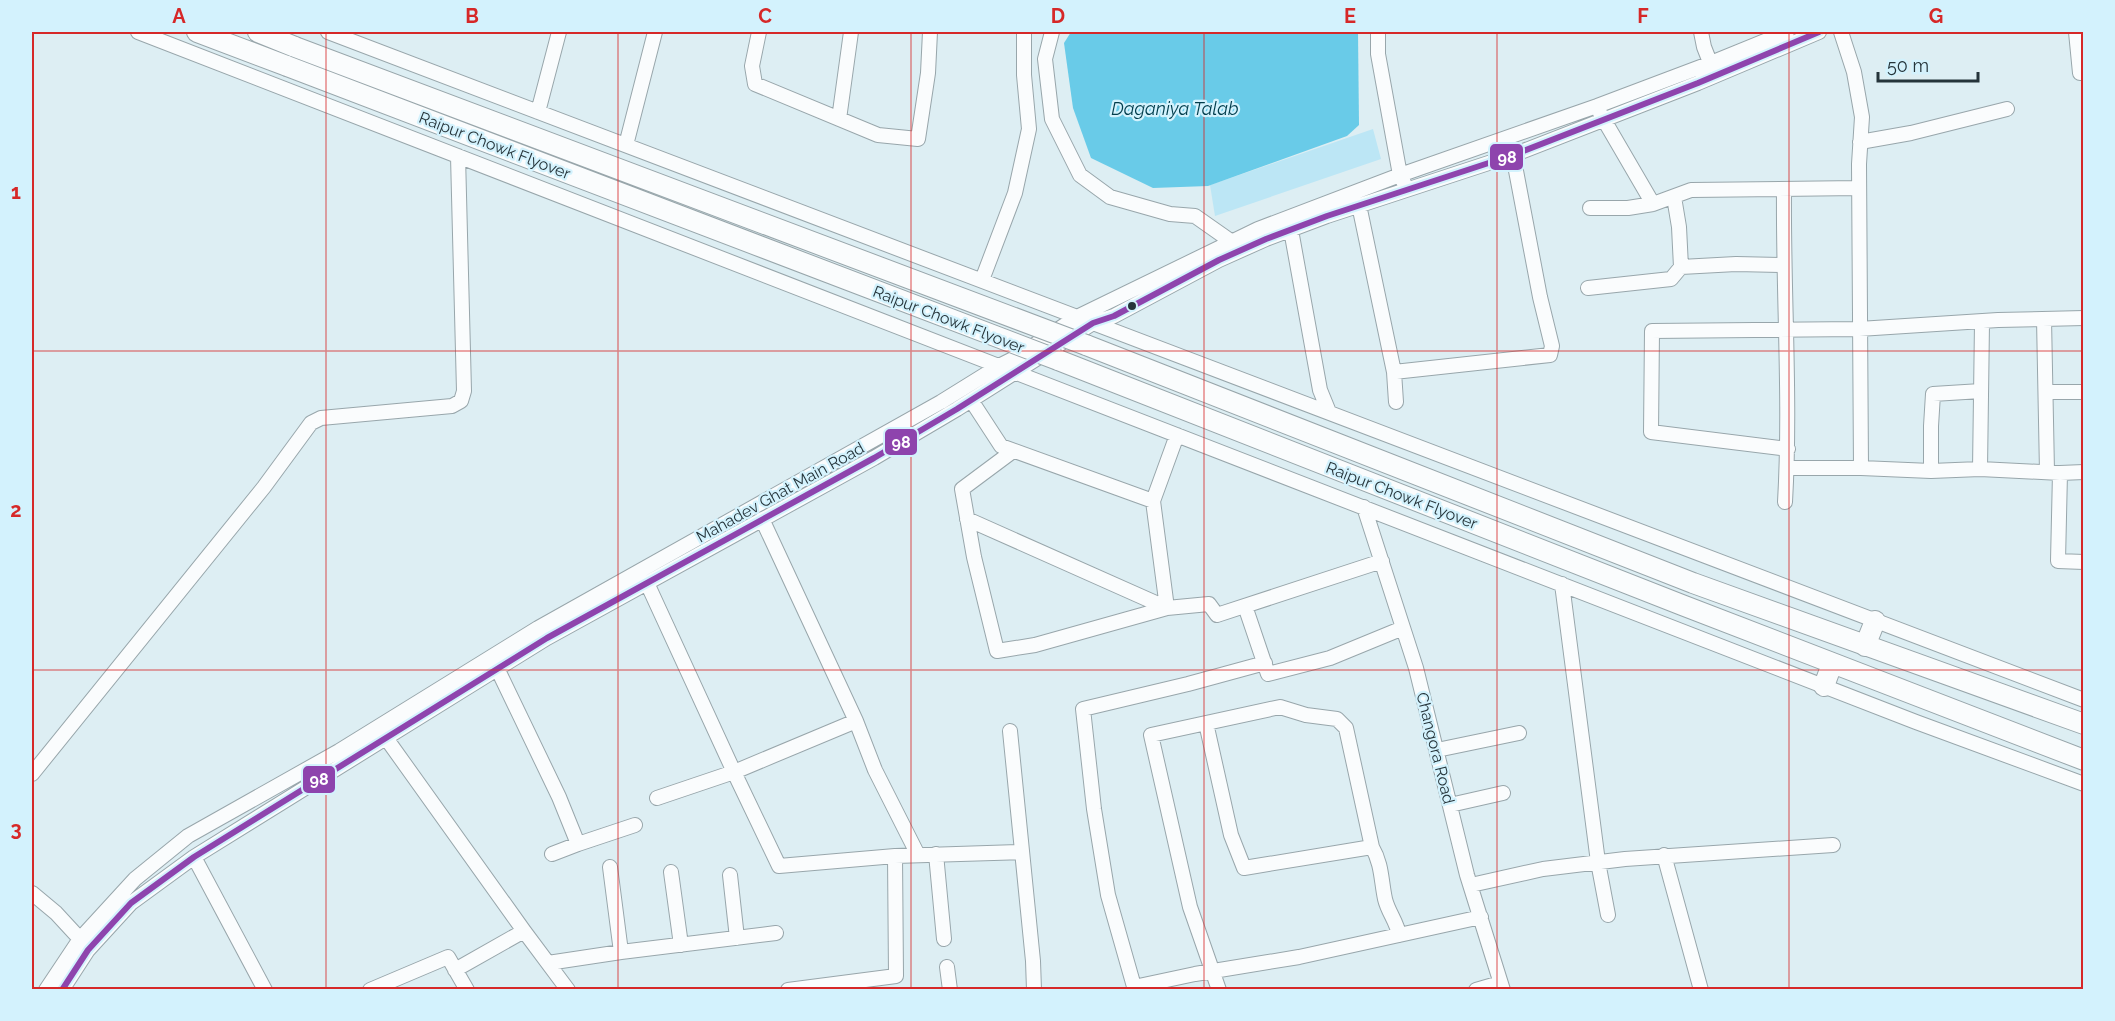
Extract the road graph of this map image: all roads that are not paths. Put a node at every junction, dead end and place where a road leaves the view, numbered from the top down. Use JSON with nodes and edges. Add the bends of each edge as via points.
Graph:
{"nodes":[{"id":1,"x":138,"y":32,"type":"edge"},
{"id":2,"x":197,"y":32,"type":"edge"},
{"id":3,"x":258,"y":32,"type":"edge"},
{"id":4,"x":327,"y":32,"type":"edge"},
{"id":5,"x":559,"y":32,"type":"edge"},
{"id":6,"x":655,"y":32,"type":"edge"},
{"id":7,"x":759,"y":32,"type":"edge"},
{"id":8,"x":851,"y":32,"type":"edge"},
{"id":9,"x":930,"y":32,"type":"edge"},
{"id":10,"x":1024,"y":32,"type":"edge"},
{"id":11,"x":1052,"y":32,"type":"edge"},
{"id":12,"x":1378,"y":32,"type":"edge"},
{"id":13,"x":1701,"y":32,"type":"edge"},
{"id":14,"x":1783,"y":32,"type":"edge"},
{"id":15,"x":1819,"y":32,"type":"edge"},
{"id":16,"x":1841,"y":32,"type":"edge"},
{"id":17,"x":2076,"y":32,"type":"edge"},
{"id":18,"x":1713,"y":69,"type":"junction"},
{"id":19,"x":2084,"y":73,"type":"edge"},
{"id":20,"x":1597,"y":106,"type":"junction"},
{"id":21,"x":2007,"y":109,"type":"dead end"},
{"id":22,"x":538,"y":111,"type":"junction"},
{"id":23,"x":839,"y":119,"type":"junction"},
{"id":24,"x":1602,"y":120,"type":"junction"},
{"id":25,"x":1860,"y":142,"type":"junction"},
{"id":26,"x":626,"y":145,"type":"junction"},
{"id":27,"x":1513,"y":155,"type":"junction"},
{"id":28,"x":458,"y":156,"type":"junction"},
{"id":29,"x":1400,"y":175,"type":"junction"},
{"id":30,"x":1859,"y":188,"type":"junction"},
{"id":31,"x":1784,"y":189,"type":"junction"},
{"id":32,"x":1407,"y":190,"type":"junction"},
{"id":33,"x":1674,"y":197,"type":"junction"},
{"id":34,"x":1653,"y":204,"type":"junction"},
{"id":35,"x":1359,"y":206,"type":"junction"},
{"id":36,"x":1590,"y":208,"type":"dead end"},
{"id":37,"x":1291,"y":230,"type":"junction"},
{"id":38,"x":1232,"y":242,"type":"junction"},
{"id":39,"x":1783,"y":265,"type":"junction"},
{"id":40,"x":1681,"y":267,"type":"junction"},
{"id":41,"x":982,"y":280,"type":"junction"},
{"id":42,"x":1588,"y":288,"type":"dead end"},
{"id":43,"x":1077,"y":317,"type":"junction"},
{"id":44,"x":2084,"y":318,"type":"edge"},
{"id":45,"x":2044,"y":319,"type":"junction"},
{"id":46,"x":1093,"y":323,"type":"junction"},
{"id":47,"x":1982,"y":323,"type":"junction"},
{"id":48,"x":1859,"y":329,"type":"junction"},
{"id":49,"x":1786,"y":330,"type":"junction"},
{"id":50,"x":999,"y":366,"type":"junction"},
{"id":51,"x":1014,"y":372,"type":"junction"},
{"id":52,"x":1394,"y":372,"type":"junction"},
{"id":53,"x":1981,"y":392,"type":"junction"},
{"id":54,"x":2046,"y":392,"type":"junction"},
{"id":55,"x":2084,"y":392,"type":"edge"},
{"id":56,"x":971,"y":400,"type":"junction"},
{"id":57,"x":1396,"y":402,"type":"dead end"},
{"id":58,"x":1329,"y":412,"type":"junction"},
{"id":59,"x":1177,"y":435,"type":"junction"},
{"id":60,"x":1788,"y":449,"type":"junction"},
{"id":61,"x":1012,"y":451,"type":"junction"},
{"id":62,"x":1787,"y":468,"type":"junction"},
{"id":63,"x":1861,"y":468,"type":"junction"},
{"id":64,"x":1980,"y":469,"type":"junction"},
{"id":65,"x":1931,"y":471,"type":"junction"},
{"id":66,"x":2084,"y":472,"type":"edge"},
{"id":67,"x":2054,"y":473,"type":"junction"},
{"id":68,"x":1153,"y":501,"type":"junction"},
{"id":69,"x":1785,"y":502,"type":"dead end"},
{"id":70,"x":1364,"y":507,"type":"junction"},
{"id":71,"x":762,"y":519,"type":"junction"},
{"id":72,"x":967,"y":519,"type":"junction"},
{"id":73,"x":1382,"y":561,"type":"junction"},
{"id":74,"x":2084,"y":562,"type":"edge"},
{"id":75,"x":647,"y":583,"type":"junction"},
{"id":76,"x":1562,"y":584,"type":"junction"},
{"id":77,"x":1245,"y":606,"type":"junction"},
{"id":78,"x":1167,"y":608,"type":"junction"},
{"id":79,"x":1875,"y":621,"type":"junction"},
{"id":80,"x":1403,"y":628,"type":"junction"},
{"id":81,"x":1865,"y":646,"type":"junction"},
{"id":82,"x":1265,"y":663,"type":"junction"},
{"id":83,"x":1832,"y":664,"type":"junction"},
{"id":84,"x":497,"y":669,"type":"junction"},
{"id":85,"x":1824,"y":686,"type":"junction"},
{"id":86,"x":2084,"y":700,"type":"edge"},
{"id":87,"x":856,"y":721,"type":"junction"},
{"id":88,"x":1206,"y":723,"type":"junction"},
{"id":89,"x":2084,"y":724,"type":"edge"},
{"id":90,"x":1010,"y":731,"type":"dead end"},
{"id":91,"x":1519,"y":733,"type":"dead end"},
{"id":92,"x":386,"y":738,"type":"junction"},
{"id":93,"x":1437,"y":750,"type":"junction"},
{"id":94,"x":2084,"y":760,"type":"edge"},
{"id":95,"x":734,"y":772,"type":"junction"},
{"id":96,"x":32,"y":774,"type":"edge"},
{"id":97,"x":2084,"y":784,"type":"edge"},
{"id":98,"x":1503,"y":794,"type":"dead end"},
{"id":99,"x":657,"y":798,"type":"dead end"},
{"id":100,"x":1450,"y":805,"type":"junction"},
{"id":101,"x":635,"y":825,"type":"dead end"},
{"id":102,"x":578,"y":844,"type":"junction"},
{"id":103,"x":1833,"y":845,"type":"dead end"},
{"id":104,"x":1372,"y":847,"type":"junction"},
{"id":105,"x":1022,"y":852,"type":"junction"},
{"id":106,"x":552,"y":854,"type":"dead end"},
{"id":107,"x":936,"y":854,"type":"junction"},
{"id":108,"x":918,"y":855,"type":"junction"},
{"id":109,"x":1664,"y":855,"type":"junction"},
{"id":110,"x":895,"y":856,"type":"junction"},
{"id":111,"x":194,"y":857,"type":"junction"},
{"id":112,"x":1598,"y":862,"type":"junction"},
{"id":113,"x":610,"y":867,"type":"dead end"},
{"id":114,"x":671,"y":872,"type":"dead end"},
{"id":115,"x":730,"y":875,"type":"dead end"},
{"id":116,"x":1471,"y":885,"type":"junction"},
{"id":117,"x":32,"y":893,"type":"edge"},
{"id":118,"x":1608,"y":915,"type":"dead end"},
{"id":119,"x":1481,"y":917,"type":"junction"},
{"id":120,"x":524,"y":931,"type":"junction"},
{"id":121,"x":776,"y":933,"type":"dead end"},
{"id":122,"x":1399,"y":935,"type":"junction"},
{"id":123,"x":737,"y":938,"type":"junction"},
{"id":124,"x":80,"y":939,"type":"junction"},
{"id":125,"x":944,"y":939,"type":"dead end"},
{"id":126,"x":681,"y":945,"type":"junction"},
{"id":127,"x":621,"y":951,"type":"junction"},
{"id":128,"x":548,"y":963,"type":"junction"},
{"id":129,"x":947,"y":967,"type":"dead end"},
{"id":130,"x":455,"y":970,"type":"junction"},
{"id":131,"x":1214,"y":971,"type":"junction"},
{"id":132,"x":1502,"y":986,"type":"edge"},
{"id":133,"x":804,"y":988,"type":"edge"},
{"id":134,"x":1135,"y":988,"type":"edge"},
{"id":135,"x":46,"y":990,"type":"edge"},
{"id":136,"x":62,"y":990,"type":"edge"},
{"id":137,"x":266,"y":990,"type":"edge"},
{"id":138,"x":370,"y":990,"type":"edge"},
{"id":139,"x":467,"y":990,"type":"edge"},
{"id":140,"x":568,"y":990,"type":"edge"},
{"id":141,"x":788,"y":990,"type":"edge"},
{"id":142,"x":950,"y":990,"type":"edge"},
{"id":143,"x":1034,"y":990,"type":"edge"},
{"id":144,"x":1219,"y":990,"type":"edge"},
{"id":145,"x":1476,"y":990,"type":"edge"},
{"id":146,"x":1701,"y":990,"type":"edge"}],
"edges":[{"from":1,"to":28,"type":"street"},
{"from":2,"to":83,"type":"highway","name":"Raipur Chowk Flyover","bridge":true,"via":[[1058,360]]},
{"from":3,"to":81,"type":"highway","name":"Raipur Chowk Flyover","bridge":true,"via":[[1086,345],[1693,583]]},
{"from":4,"to":22,"type":"street"},
{"from":5,"to":22,"type":"street"},
{"from":6,"to":26,"type":"street"},
{"from":7,"to":23,"type":"street","via":[[752,66],[755,84]]},
{"from":8,"to":23,"type":"street"},
{"from":9,"to":23,"type":"street","via":[[918,139],[878,135]]},
{"from":10,"to":41,"type":"street","via":[[1029,129],[1015,193]]},
{"from":11,"to":38,"type":"street","via":[[1045,59],[1052,119],[1080,175],[1110,197],[1170,214],[1196,216]]},
{"from":12,"to":29,"type":"street","via":[[1378,54]]},
{"from":13,"to":18,"type":"street"},
{"from":14,"to":18,"type":"street","name":"Mahadev Ghat Main Road"},
{"from":15,"to":18,"type":"street"},
{"from":16,"to":25,"type":"street","via":[[1854,72],[1862,117]]},
{"from":17,"to":19,"type":"street","via":[[2080,73]]},
{"from":18,"to":20,"type":"street","name":"Mahadev Ghat Main Road"},
{"from":18,"to":24,"type":"street"},
{"from":20,"to":24,"type":"street"},
{"from":20,"to":29,"type":"street","name":"Mahadev Ghat Main Road"},
{"from":21,"to":25,"type":"street"},
{"from":22,"to":26,"type":"street"},
{"from":24,"to":27,"type":"street"},
{"from":24,"to":34,"type":"street"},
{"from":25,"to":30,"type":"street"},
{"from":26,"to":41,"type":"street"},
{"from":27,"to":32,"type":"street"},
{"from":27,"to":52,"type":"street","via":[[1552,346],[1550,355]]},
{"from":28,"to":50,"type":"street"},
{"from":28,"to":96,"type":"street","via":[[464,391],[461,401],[452,406],[321,418],[311,423],[257,496]]},
{"from":29,"to":32,"type":"street"},
{"from":29,"to":38,"type":"street","name":"Mahadev Ghat Main Road"},
{"from":30,"to":31,"type":"street"},
{"from":30,"to":48,"type":"street"},
{"from":31,"to":33,"type":"street","via":[[1691,190]]},
{"from":31,"to":39,"type":"street"},
{"from":32,"to":35,"type":"street"},
{"from":33,"to":34,"type":"street"},
{"from":33,"to":40,"type":"street"},
{"from":34,"to":36,"type":"street"},
{"from":35,"to":37,"type":"street"},
{"from":35,"to":52,"type":"street"},
{"from":37,"to":46,"type":"street","via":[[1219,260],[1114,316]]},
{"from":37,"to":58,"type":"street","via":[[1320,390]]},
{"from":38,"to":43,"type":"street","name":"Mahadev Ghat Main Road"},
{"from":39,"to":40,"type":"street"},
{"from":39,"to":49,"type":"street"},
{"from":40,"to":42,"type":"street","via":[[1671,279]]},
{"from":41,"to":43,"type":"street"},
{"from":43,"to":46,"type":"street"},
{"from":43,"to":50,"type":"street","name":"Mahadev Ghat Main Road"},
{"from":44,"to":45,"type":"street"},
{"from":45,"to":47,"type":"street"},
{"from":45,"to":54,"type":"street"},
{"from":46,"to":51,"type":"street"},
{"from":46,"to":58,"type":"street"},
{"from":47,"to":48,"type":"street"},
{"from":47,"to":53,"type":"street"},
{"from":48,"to":49,"type":"street"},
{"from":48,"to":63,"type":"street"},
{"from":49,"to":60,"type":"street"},
{"from":49,"to":60,"type":"street","via":[[1652,331],[1651,432]]},
{"from":50,"to":51,"type":"street"},
{"from":50,"to":124,"type":"street","name":"Mahadev Ghat Main Road","via":[[538,628],[339,751],[189,836],[135,879]]},
{"from":51,"to":56,"type":"street"},
{"from":51,"to":59,"type":"street"},
{"from":52,"to":57,"type":"street"},
{"from":53,"to":64,"type":"street"},
{"from":53,"to":65,"type":"street","via":[[1934,394]]},
{"from":54,"to":55,"type":"street"},
{"from":54,"to":67,"type":"street"},
{"from":56,"to":61,"type":"street","via":[[1001,447]]},
{"from":56,"to":71,"type":"street"},
{"from":58,"to":79,"type":"street"},
{"from":59,"to":68,"type":"street"},
{"from":59,"to":70,"type":"street"},
{"from":60,"to":62,"type":"street"},
{"from":61,"to":68,"type":"street"},
{"from":61,"to":72,"type":"street","via":[[962,489]]},
{"from":62,"to":63,"type":"street"},
{"from":62,"to":69,"type":"street"},
{"from":63,"to":65,"type":"street"},
{"from":64,"to":65,"type":"street"},
{"from":64,"to":67,"type":"street"},
{"from":66,"to":67,"type":"street"},
{"from":67,"to":74,"type":"street","via":[[2058,561]]},
{"from":68,"to":78,"type":"street"},
{"from":70,"to":73,"type":"street","name":"Changora Road"},
{"from":70,"to":76,"type":"street"},
{"from":71,"to":75,"type":"street"},
{"from":71,"to":87,"type":"street"},
{"from":72,"to":78,"type":"street"},
{"from":72,"to":78,"type":"street","via":[[997,651],[1044,643]]},
{"from":73,"to":77,"type":"street"},
{"from":73,"to":80,"type":"street","name":"Changora Road"},
{"from":75,"to":84,"type":"street"},
{"from":75,"to":95,"type":"street"},
{"from":76,"to":85,"type":"street"},
{"from":76,"to":112,"type":"street"},
{"from":77,"to":78,"type":"street","via":[[1217,615],[1209,604]]},
{"from":77,"to":82,"type":"street"},
{"from":79,"to":81,"type":"highway"},
{"from":79,"to":86,"type":"street"},
{"from":80,"to":82,"type":"street","via":[[1330,658],[1268,674]]},
{"from":80,"to":93,"type":"street","name":"Changora Road"},
{"from":81,"to":89,"type":"highway","name":"Raipur Chowk Flyover"},
{"from":82,"to":134,"type":"street","via":[[1083,709],[1108,895]]},
{"from":83,"to":85,"type":"highway"},
{"from":83,"to":94,"type":"highway","name":"Raipur Chowk Flyover"},
{"from":84,"to":92,"type":"street"},
{"from":84,"to":102,"type":"street"},
{"from":85,"to":97,"type":"street"},
{"from":87,"to":95,"type":"street"},
{"from":87,"to":108,"type":"street","via":[[875,770]]},
{"from":88,"to":104,"type":"street","via":[[1280,707],[1337,719],[1346,728]]},
{"from":88,"to":104,"type":"street","via":[[1231,835],[1244,868]]},
{"from":88,"to":131,"type":"street","via":[[1151,735],[1190,907]]},
{"from":90,"to":105,"type":"street"},
{"from":91,"to":93,"type":"street"},
{"from":92,"to":111,"type":"street"},
{"from":92,"to":120,"type":"street"},
{"from":93,"to":100,"type":"street","name":"Changora Road"},
{"from":95,"to":99,"type":"street"},
{"from":95,"to":110,"type":"street","via":[[779,866]]},
{"from":98,"to":100,"type":"street"},
{"from":100,"to":116,"type":"street","name":"Changora Road"},
{"from":101,"to":102,"type":"street"},
{"from":102,"to":106,"type":"street"},
{"from":103,"to":109,"type":"street"},
{"from":104,"to":122,"type":"street","via":[[1379,859],[1386,901]]},
{"from":105,"to":107,"type":"street"},
{"from":105,"to":143,"type":"street"},
{"from":107,"to":108,"type":"street"},
{"from":107,"to":125,"type":"street"},
{"from":108,"to":110,"type":"street"},
{"from":109,"to":112,"type":"street"},
{"from":109,"to":146,"type":"street"},
{"from":110,"to":133,"type":"street","via":[[897,976]]},
{"from":111,"to":136,"type":"street","via":[[131,903],[88,950]]},
{"from":111,"to":137,"type":"street"},
{"from":112,"to":116,"type":"street"},
{"from":112,"to":118,"type":"street"},
{"from":113,"to":127,"type":"street"},
{"from":114,"to":126,"type":"street"},
{"from":115,"to":123,"type":"street"},
{"from":116,"to":119,"type":"street","name":"Changora Road"},
{"from":117,"to":124,"type":"street"},
{"from":119,"to":122,"type":"street"},
{"from":119,"to":132,"type":"street","name":"Changora Road"},
{"from":120,"to":128,"type":"street"},
{"from":120,"to":130,"type":"street"},
{"from":121,"to":123,"type":"street"},
{"from":122,"to":131,"type":"street"},
{"from":123,"to":126,"type":"street"},
{"from":124,"to":135,"type":"street","name":"Mahadev Ghat Main Road"},
{"from":126,"to":127,"type":"street"},
{"from":127,"to":128,"type":"street"},
{"from":128,"to":140,"type":"street"},
{"from":129,"to":142,"type":"street"},
{"from":130,"to":138,"type":"street","via":[[448,957]]},
{"from":130,"to":139,"type":"street"},
{"from":131,"to":134,"type":"street"},
{"from":131,"to":144,"type":"street"},
{"from":132,"to":145,"type":"street"},
{"from":133,"to":141,"type":"street"}]}
